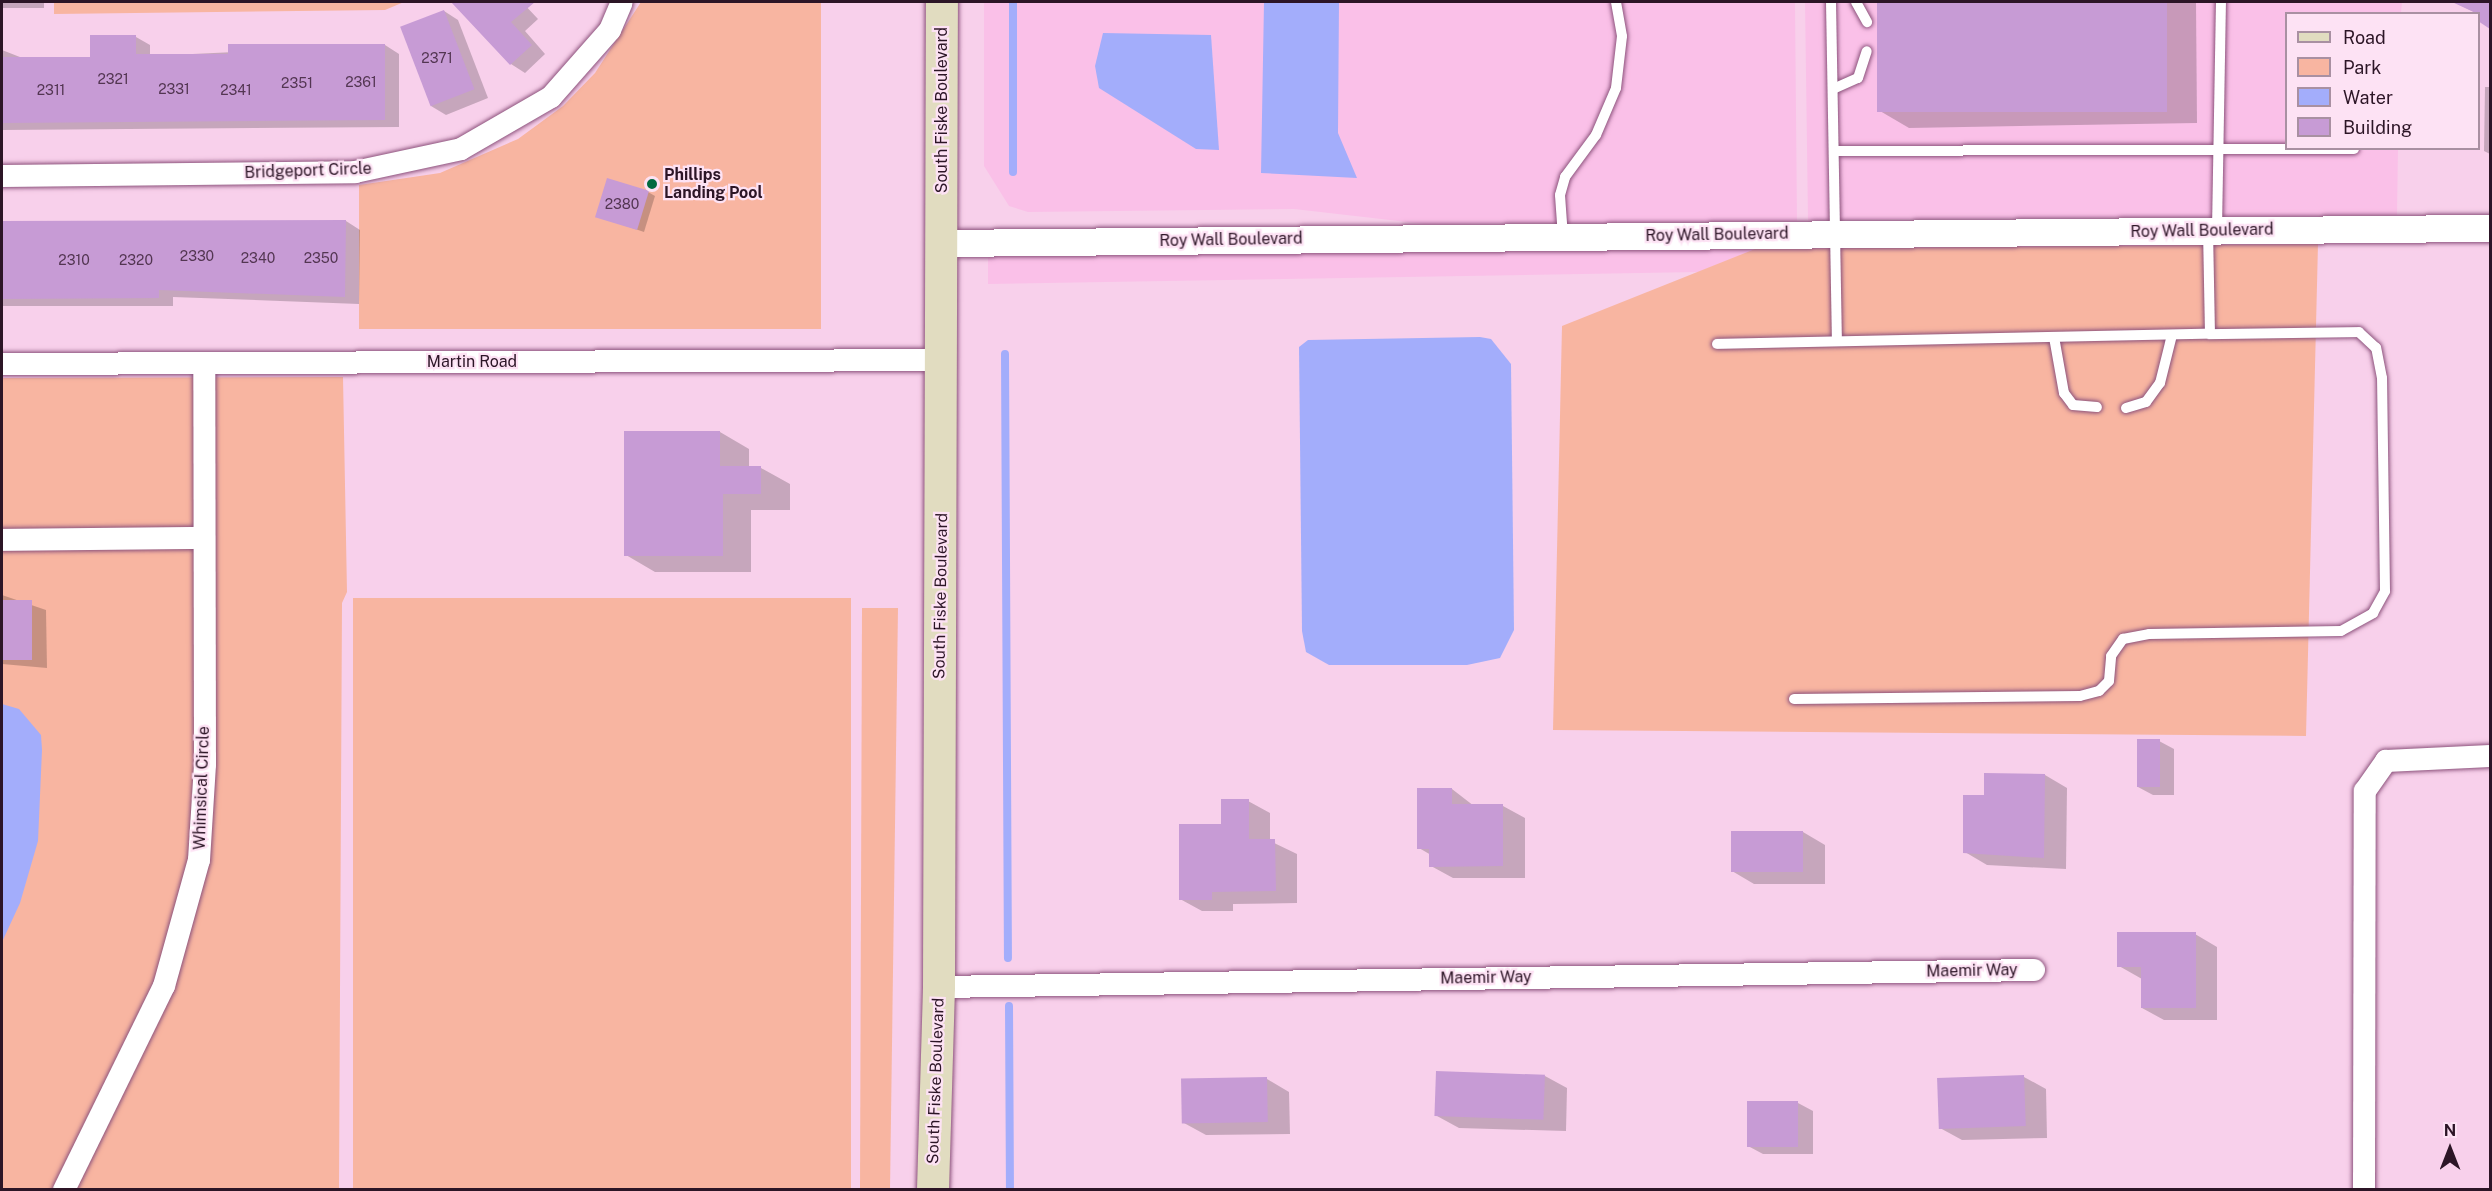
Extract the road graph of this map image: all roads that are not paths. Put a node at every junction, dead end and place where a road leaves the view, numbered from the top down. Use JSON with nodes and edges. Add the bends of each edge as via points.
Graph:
{"nodes":[{"id":1,"x":622,"y":2,"type":"edge"},
{"id":2,"x":942,"y":2,"type":"edge"},
{"id":3,"x":1616,"y":2,"type":"edge"},
{"id":4,"x":1831,"y":2,"type":"edge"},
{"id":5,"x":1856,"y":2,"type":"edge"},
{"id":6,"x":2221,"y":2,"type":"edge"},
{"id":7,"x":1867,"y":22,"type":"dead end"},
{"id":8,"x":1867,"y":51,"type":"dead end"},
{"id":9,"x":1833,"y":89,"type":"junction"},
{"id":10,"x":2218,"y":150,"type":"junction"},
{"id":11,"x":2285,"y":150,"type":"edge"},
{"id":12,"x":1834,"y":151,"type":"junction"},
{"id":13,"x":2,"y":176,"type":"edge"},
{"id":14,"x":2490,"y":228,"type":"edge"},
{"id":15,"x":2212,"y":231,"type":"junction"},
{"id":16,"x":1835,"y":234,"type":"junction"},
{"id":17,"x":1563,"y":237,"type":"junction"},
{"id":18,"x":943,"y":243,"type":"junction"},
{"id":19,"x":2210,"y":334,"type":"junction"},
{"id":20,"x":2172,"y":335,"type":"junction"},
{"id":21,"x":2054,"y":337,"type":"junction"},
{"id":22,"x":1837,"y":341,"type":"junction"},
{"id":23,"x":1717,"y":344,"type":"dead end"},
{"id":24,"x":943,"y":360,"type":"junction"},
{"id":25,"x":204,"y":363,"type":"junction"},
{"id":26,"x":2,"y":364,"type":"edge"},
{"id":27,"x":2097,"y":408,"type":"dead end"},
{"id":28,"x":2126,"y":408,"type":"dead end"},
{"id":29,"x":204,"y":538,"type":"junction"},
{"id":30,"x":2,"y":540,"type":"edge"},
{"id":31,"x":1794,"y":699,"type":"dead end"},
{"id":32,"x":2490,"y":756,"type":"edge"},
{"id":33,"x":2034,"y":970,"type":"dead end"},
{"id":34,"x":939,"y":987,"type":"junction"},
{"id":35,"x":64,"y":1190,"type":"edge"},
{"id":36,"x":933,"y":1190,"type":"edge"},
{"id":37,"x":2364,"y":1190,"type":"edge"}],
"edges":[{"from":1,"to":13,"type":"street","name":"Bridgeport Circle","via":[[610,30],[551,98],[461,149],[355,172]]},
{"from":2,"to":18,"type":"main road","name":"South Fiske Boulevard"},
{"from":3,"to":17,"type":"lane","via":[[1622,36],[1616,88],[1596,135],[1565,177],[1560,195]]},
{"from":4,"to":9,"type":"lane"},
{"from":5,"to":7,"type":"lane"},
{"from":6,"to":10,"type":"lane"},
{"from":8,"to":9,"type":"lane","via":[[1858,78]]},
{"from":9,"to":12,"type":"lane"},
{"from":10,"to":11,"type":"lane"},
{"from":10,"to":12,"type":"lane"},
{"from":10,"to":15,"type":"lane"},
{"from":12,"to":16,"type":"lane"},
{"from":14,"to":15,"type":"street","name":"Roy Wall Boulevard"},
{"from":15,"to":16,"type":"street","name":"Roy Wall Boulevard"},
{"from":15,"to":19,"type":"lane"},
{"from":16,"to":17,"type":"street","name":"Roy Wall Boulevard"},
{"from":16,"to":22,"type":"lane"},
{"from":17,"to":18,"type":"street","name":"Roy Wall Boulevard"},
{"from":18,"to":24,"type":"main road","name":"South Fiske Boulevard"},
{"from":19,"to":20,"type":"lane"},
{"from":19,"to":31,"type":"lane","via":[[2359,332],[2376,348],[2382,378],[2385,591],[2373,614],[2341,631],[2149,634],[2123,639],[2111,656],[2109,681],[2099,692],[2080,696]]},
{"from":20,"to":21,"type":"lane"},
{"from":20,"to":28,"type":"lane","via":[[2160,383],[2146,402]]},
{"from":21,"to":22,"type":"lane"},
{"from":21,"to":27,"type":"lane","via":[[2064,393],[2073,405]]},
{"from":22,"to":23,"type":"lane"},
{"from":24,"to":25,"type":"street","name":"Martin Road"},
{"from":24,"to":34,"type":"main road","name":"South Fiske Boulevard"},
{"from":25,"to":26,"type":"street","name":"Martin Road"},
{"from":25,"to":29,"type":"street","name":"Whimsical Circle"},
{"from":29,"to":30,"type":"street"},
{"from":29,"to":35,"type":"street","name":"Whimsical Circle","via":[[204,817],[188,914],[164,986]]},
{"from":32,"to":37,"type":"street","via":[[2386,761],[2365,791]]},
{"from":33,"to":34,"type":"street","name":"Maemir Way"},
{"from":34,"to":36,"type":"main road","name":"South Fiske Boulevard"}]}
